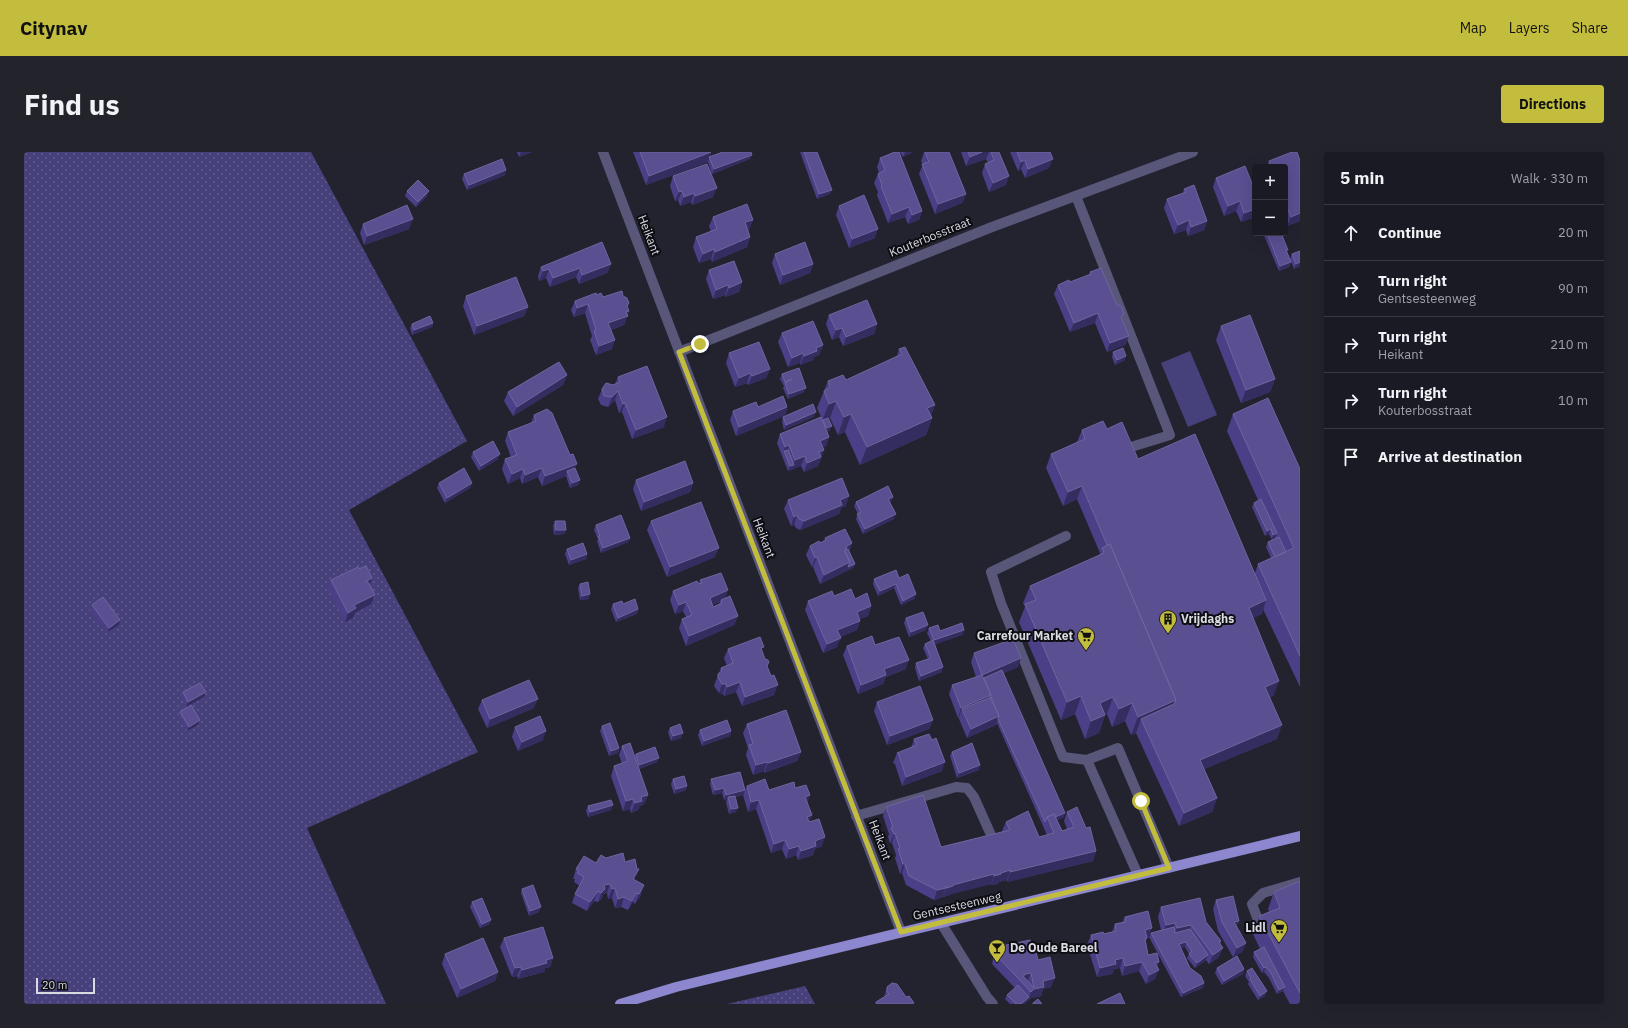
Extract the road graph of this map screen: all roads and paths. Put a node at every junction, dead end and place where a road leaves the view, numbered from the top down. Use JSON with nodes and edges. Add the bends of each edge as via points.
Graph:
{"nodes":[{"id":1,"x":604,"y":152,"type":"edge"},
{"id":2,"x":1193,"y":152,"type":"edge"},
{"id":3,"x":1170,"y":156,"type":"edge"},
{"id":4,"x":1076,"y":196,"type":"junction"},
{"id":5,"x":679,"y":352,"type":"junction"},
{"id":6,"x":1131,"y":447,"type":"edge"},
{"id":7,"x":1066,"y":536,"type":"dead end"},
{"id":8,"x":1087,"y":760,"type":"junction"},
{"id":9,"x":856,"y":816,"type":"junction"},
{"id":10,"x":992,"y":835,"type":"edge"},
{"id":11,"x":1300,"y":836,"type":"edge"},
{"id":12,"x":1169,"y":868,"type":"junction"},
{"id":13,"x":1138,"y":875,"type":"junction"},
{"id":14,"x":1300,"y":882,"type":"edge"},
{"id":15,"x":1258,"y":920,"type":"dead end"},
{"id":16,"x":941,"y":923,"type":"junction"},
{"id":17,"x":901,"y":932,"type":"junction"},
{"id":18,"x":620,"y":1004,"type":"edge"},
{"id":19,"x":993,"y":1004,"type":"edge"}],
"edges":[{"from":1,"to":5,"type":"street","name":"Heikant"},
{"from":2,"to":3,"type":"street","name":"Kouterbosstraat"},
{"from":3,"to":4,"type":"street","name":"Kouterbosstraat"},
{"from":4,"to":5,"type":"street","name":"Kouterbosstraat"},
{"from":4,"to":6,"type":"street","via":[[1170,435]]},
{"from":5,"to":9,"type":"street","name":"Heikant"},
{"from":7,"to":8,"type":"street","via":[[991,572],[1063,757]]},
{"from":8,"to":12,"type":"street","via":[[1118,748]]},
{"from":8,"to":13,"type":"street"},
{"from":9,"to":10,"type":"street","via":[[956,787],[967,788]]},
{"from":9,"to":17,"type":"street","name":"Heikant"},
{"from":11,"to":12,"type":"main road","name":"Gentsesteenweg"},
{"from":12,"to":13,"type":"main road","name":"Gentsesteenweg"},
{"from":13,"to":16,"type":"main road","name":"Gentsesteenweg"},
{"from":14,"to":15,"type":"street","via":[[1263,893],[1252,904]]},
{"from":16,"to":17,"type":"main road","name":"Gentsesteenweg"},
{"from":16,"to":19,"type":"street"},
{"from":17,"to":18,"type":"main road","name":"Gentsesteenweg","via":[[676,987]]}]}
